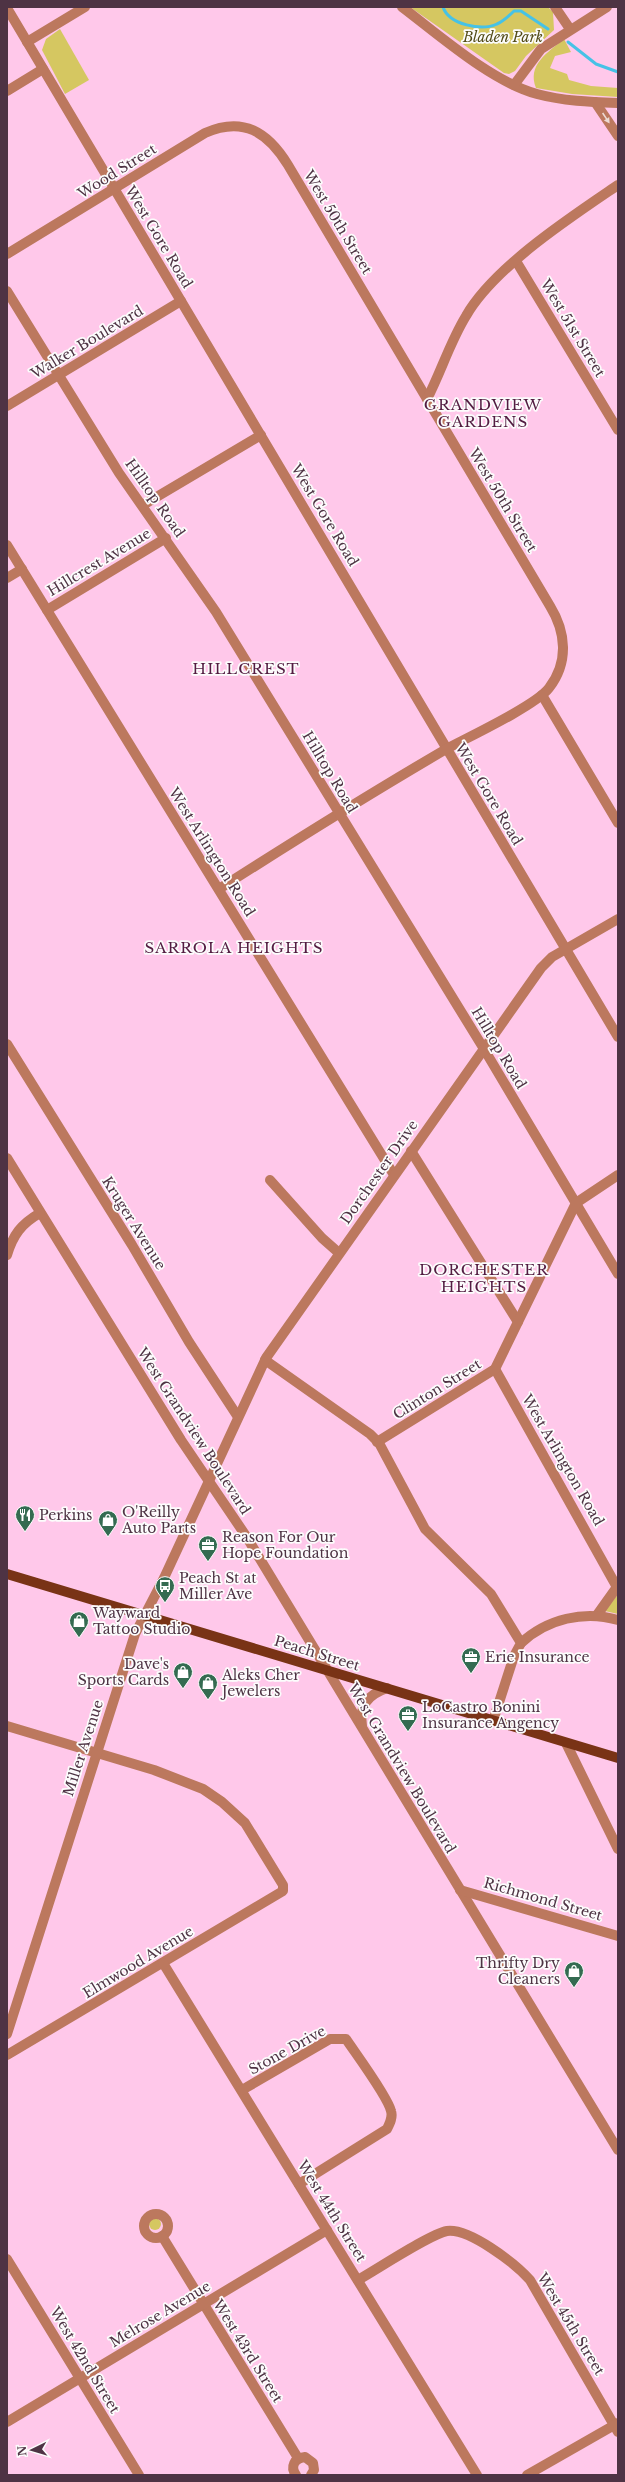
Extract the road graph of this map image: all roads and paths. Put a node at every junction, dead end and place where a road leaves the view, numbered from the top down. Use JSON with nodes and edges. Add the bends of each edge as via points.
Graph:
{"nodes":[{"id":1,"x":85,"y":7,"type":"edge"},
{"id":2,"x":402,"y":7,"type":"edge"},
{"id":3,"x":555,"y":7,"type":"edge"},
{"id":4,"x":607,"y":7,"type":"edge"},
{"id":5,"x":7,"y":8,"type":"edge"},
{"id":6,"x":570,"y":29,"type":"junction"},
{"id":7,"x":27,"y":42,"type":"junction"},
{"id":8,"x":43,"y":69,"type":"junction"},
{"id":9,"x":514,"y":85,"type":"junction"},
{"id":10,"x":7,"y":91,"type":"edge"},
{"id":11,"x":595,"y":102,"type":"junction"},
{"id":12,"x":618,"y":103,"type":"edge"},
{"id":13,"x":245,"y":127,"type":"joint"},
{"id":14,"x":618,"y":134,"type":"edge"},
{"id":15,"x":618,"y":185,"type":"edge"},
{"id":16,"x":114,"y":190,"type":"junction"},
{"id":17,"x":7,"y":254,"type":"edge"},
{"id":18,"x":516,"y":261,"type":"junction"},
{"id":19,"x":7,"y":291,"type":"edge"},
{"id":20,"x":181,"y":301,"type":"junction"},
{"id":21,"x":58,"y":375,"type":"junction"},
{"id":22,"x":427,"y":399,"type":"junction"},
{"id":23,"x":7,"y":406,"type":"edge"},
{"id":24,"x":618,"y":429,"type":"edge"},
{"id":25,"x":261,"y":435,"type":"junction"},
{"id":26,"x":143,"y":505,"type":"junction"},
{"id":27,"x":166,"y":538,"type":"junction"},
{"id":28,"x":7,"y":545,"type":"edge"},
{"id":29,"x":22,"y":570,"type":"junction"},
{"id":30,"x":7,"y":578,"type":"edge"},
{"id":31,"x":47,"y":610,"type":"junction"},
{"id":32,"x":542,"y":695,"type":"junction"},
{"id":33,"x":447,"y":749,"type":"junction"},
{"id":34,"x":339,"y":814,"type":"junction"},
{"id":35,"x":618,"y":823,"type":"edge"},
{"id":36,"x":219,"y":889,"type":"junction"},
{"id":37,"x":618,"y":920,"type":"edge"},
{"id":38,"x":565,"y":949,"type":"junction"},
{"id":39,"x":618,"y":1037,"type":"edge"},
{"id":40,"x":7,"y":1044,"type":"edge"},
{"id":41,"x":484,"y":1049,"type":"junction"},
{"id":42,"x":411,"y":1152,"type":"junction"},
{"id":43,"x":7,"y":1158,"type":"edge"},
{"id":44,"x":394,"y":1175,"type":"junction"},
{"id":45,"x":618,"y":1175,"type":"edge"},
{"id":46,"x":270,"y":1180,"type":"dead end"},
{"id":47,"x":576,"y":1203,"type":"junction"},
{"id":48,"x":40,"y":1213,"type":"junction"},
{"id":49,"x":339,"y":1253,"type":"junction"},
{"id":50,"x":7,"y":1256,"type":"edge"},
{"id":51,"x":618,"y":1274,"type":"edge"},
{"id":52,"x":518,"y":1322,"type":"junction"},
{"id":53,"x":266,"y":1360,"type":"junction"},
{"id":54,"x":495,"y":1369,"type":"junction"},
{"id":55,"x":238,"y":1417,"type":"junction"},
{"id":56,"x":377,"y":1442,"type":"junction"},
{"id":57,"x":208,"y":1480,"type":"junction"},
{"id":58,"x":7,"y":1574,"type":"edge"},
{"id":59,"x":617,"y":1588,"type":"edge"},
{"id":60,"x":597,"y":1615,"type":"junction"},
{"id":61,"x":145,"y":1616,"type":"junction"},
{"id":62,"x":618,"y":1620,"type":"edge"},
{"id":63,"x":521,"y":1643,"type":"junction"},
{"id":64,"x":327,"y":1670,"type":"junction"},
{"id":65,"x":386,"y":1688,"type":"junction"},
{"id":66,"x":493,"y":1720,"type":"junction"},
{"id":67,"x":7,"y":1726,"type":"edge"},
{"id":68,"x":362,"y":1728,"type":"junction"},
{"id":69,"x":566,"y":1743,"type":"junction"},
{"id":70,"x":96,"y":1752,"type":"junction"},
{"id":71,"x":618,"y":1758,"type":"edge"},
{"id":72,"x":618,"y":1849,"type":"edge"},
{"id":73,"x":460,"y":1890,"type":"junction"},
{"id":74,"x":618,"y":1936,"type":"edge"},
{"id":75,"x":163,"y":1962,"type":"junction"},
{"id":76,"x":7,"y":2034,"type":"edge"},
{"id":77,"x":7,"y":2055,"type":"edge"},
{"id":78,"x":242,"y":2090,"type":"junction"},
{"id":79,"x":618,"y":2150,"type":"edge"},
{"id":80,"x":299,"y":2184,"type":"junction"},
{"id":81,"x":327,"y":2230,"type":"junction"},
{"id":82,"x":162,"y":2236,"type":"dead end"},
{"id":83,"x":7,"y":2259,"type":"edge"},
{"id":84,"x":358,"y":2280,"type":"junction"},
{"id":85,"x":203,"y":2305,"type":"junction"},
{"id":86,"x":80,"y":2379,"type":"junction"},
{"id":87,"x":7,"y":2422,"type":"edge"},
{"id":88,"x":617,"y":2427,"type":"edge"},
{"id":89,"x":298,"y":2458,"type":"junction"},
{"id":90,"x":139,"y":2475,"type":"edge"},
{"id":91,"x":296,"y":2475,"type":"edge"},
{"id":92,"x":311,"y":2475,"type":"edge"},
{"id":93,"x":476,"y":2475,"type":"edge"},
{"id":94,"x":527,"y":2475,"type":"edge"}],
"edges":[{"from":1,"to":7,"type":"street"},
{"from":2,"to":9,"type":"street"},
{"from":3,"to":6,"type":"street"},
{"from":4,"to":6,"type":"street"},
{"from":5,"to":7,"type":"street","name":"West Gore Road"},
{"from":6,"to":9,"type":"street","via":[[541,49]]},
{"from":7,"to":8,"type":"street","name":"West Gore Road"},
{"from":8,"to":10,"type":"street"},
{"from":8,"to":16,"type":"street","name":"West Gore Road"},
{"from":9,"to":11,"type":"street","via":[[545,96]]},
{"from":11,"to":12,"type":"street"},
{"from":11,"to":14,"type":"street","one_way":true},
{"from":13,"to":16,"type":"street","name":"Wood Street","via":[[224,126],[205,133]]},
{"from":13,"to":22,"type":"street","name":"West 50th Street","via":[[262,134],[279,150]]},
{"from":15,"to":18,"type":"street","via":[[558,226]]},
{"from":16,"to":17,"type":"street","name":"Wood Street"},
{"from":16,"to":20,"type":"street","name":"West Gore Road"},
{"from":18,"to":22,"type":"street","via":[[504,271],[466,315]]},
{"from":18,"to":24,"type":"street","name":"West 51st Street"},
{"from":19,"to":21,"type":"street","name":"Hilltop Road"},
{"from":20,"to":21,"type":"street","name":"Walker Boulevard"},
{"from":20,"to":25,"type":"street","name":"West Gore Road"},
{"from":21,"to":23,"type":"street","name":"Walker Boulevard"},
{"from":21,"to":26,"type":"street","name":"Hilltop Road","via":[[119,473]]},
{"from":22,"to":32,"type":"street","name":"West 50th Street","via":[[561,628],[564,641],[560,667]]},
{"from":25,"to":26,"type":"street","name":"Hillcrest Avenue"},
{"from":25,"to":33,"type":"street","name":"West Gore Road"},
{"from":26,"to":27,"type":"street","name":"Hilltop Road"},
{"from":27,"to":31,"type":"street","name":"Hillcrest Avenue"},
{"from":27,"to":34,"type":"street","name":"Hilltop Road","via":[[210,603]]},
{"from":28,"to":29,"type":"street","name":"West Arlington Road"},
{"from":29,"to":30,"type":"street"},
{"from":29,"to":31,"type":"street","name":"West Arlington Road"},
{"from":31,"to":36,"type":"street","name":"West Arlington Road"},
{"from":32,"to":33,"type":"street"},
{"from":32,"to":35,"type":"street"},
{"from":33,"to":34,"type":"street"},
{"from":33,"to":38,"type":"street","name":"West Gore Road"},
{"from":34,"to":36,"type":"street"},
{"from":34,"to":41,"type":"street","name":"Hilltop Road"},
{"from":36,"to":44,"type":"street","name":"West Arlington Road"},
{"from":37,"to":38,"type":"street","name":"Dorchester Drive"},
{"from":38,"to":39,"type":"street","name":"West Gore Road"},
{"from":38,"to":41,"type":"street","name":"Dorchester Drive","via":[[541,968]]},
{"from":40,"to":55,"type":"street","name":"Kruger Avenue","via":[[189,1342]]},
{"from":41,"to":42,"type":"street","name":"Dorchester Drive"},
{"from":41,"to":47,"type":"street","name":"Hilltop Road"},
{"from":42,"to":44,"type":"street","name":"Dorchester Drive"},
{"from":42,"to":52,"type":"street"},
{"from":43,"to":48,"type":"street","name":"West Grandview Boulevard"},
{"from":44,"to":49,"type":"street","name":"Dorchester Drive"},
{"from":45,"to":47,"type":"street"},
{"from":46,"to":49,"type":"street","via":[[322,1238]]},
{"from":47,"to":51,"type":"street","name":"Hilltop Road"},
{"from":47,"to":52,"type":"street","name":"Clinton Street"},
{"from":48,"to":50,"type":"street","via":[[17,1231]]},
{"from":48,"to":57,"type":"street","name":"West Grandview Boulevard"},
{"from":49,"to":53,"type":"street","name":"Dorchester Drive"},
{"from":52,"to":54,"type":"street","name":"Clinton Street"},
{"from":53,"to":55,"type":"street","name":"Dorchester Drive"},
{"from":53,"to":56,"type":"street","via":[[370,1434]]},
{"from":54,"to":56,"type":"street","name":"Clinton Street"},
{"from":54,"to":59,"type":"street","name":"West Arlington Road"},
{"from":55,"to":57,"type":"street","name":"Dorchester Drive"},
{"from":56,"to":63,"type":"street","via":[[425,1529],[491,1594]]},
{"from":57,"to":61,"type":"street","name":"Miller Avenue"},
{"from":57,"to":64,"type":"street","name":"West Grandview Boulevard","via":[[239,1524]]},
{"from":58,"to":61,"type":"main road","name":"Peach Street"},
{"from":59,"to":60,"type":"street","name":"West Arlington Road"},
{"from":60,"to":62,"type":"street"},
{"from":60,"to":63,"type":"street","via":[[564,1619],[541,1629]]},
{"from":61,"to":64,"type":"main road","name":"Peach Street"},
{"from":61,"to":70,"type":"street","name":"Miller Avenue","via":[[135,1634]]},
{"from":63,"to":66,"type":"street","via":[[512,1661]]},
{"from":64,"to":65,"type":"main road","name":"Peach Street"},
{"from":64,"to":68,"type":"street","name":"West Grandview Boulevard"},
{"from":65,"to":66,"type":"main road","name":"Peach Street"},
{"from":65,"to":68,"type":"street","via":[[367,1699],[361,1712]]},
{"from":66,"to":69,"type":"main road","name":"Peach Street"},
{"from":67,"to":70,"type":"street"},
{"from":68,"to":73,"type":"street","name":"West Grandview Boulevard"},
{"from":69,"to":71,"type":"main road","name":"Peach Street"},
{"from":69,"to":72,"type":"street"},
{"from":70,"to":75,"type":"street","name":"Elmwood Avenue","via":[[178,1778],[203,1789],[222,1802],[245,1823],[283,1885],[283,1891]]},
{"from":70,"to":76,"type":"street","name":"Miller Avenue"},
{"from":73,"to":74,"type":"street","name":"Richmond Street"},
{"from":73,"to":79,"type":"street","name":"West Grandview Boulevard"},
{"from":75,"to":77,"type":"street","name":"Elmwood Avenue"},
{"from":75,"to":78,"type":"street","name":"West 44th Street"},
{"from":78,"to":80,"type":"street","name":"West 44th Street"},
{"from":78,"to":80,"type":"street","name":"Stone Drive","via":[[330,2039],[346,2039],[391,2110],[392,2116],[387,2129]]},
{"from":80,"to":81,"type":"street","name":"West 44th Street"},
{"from":81,"to":84,"type":"street","name":"West 44th Street"},
{"from":81,"to":85,"type":"street","name":"Melrose Avenue"},
{"from":82,"to":85,"type":"street","name":"West 43rd Street"},
{"from":83,"to":86,"type":"street","name":"West 42nd Street"},
{"from":84,"to":88,"type":"street","name":"West 45th Street","via":[[441,2232],[463,2233],[513,2264],[530,2280]]},
{"from":84,"to":93,"type":"street","name":"West 44th Street"},
{"from":85,"to":86,"type":"street","name":"Melrose Avenue"},
{"from":85,"to":89,"type":"street","name":"West 43rd Street"},
{"from":86,"to":87,"type":"street","name":"Melrose Avenue"},
{"from":86,"to":90,"type":"street","name":"West 42nd Street"},
{"from":88,"to":94,"type":"street"},
{"from":89,"to":91,"type":"street","via":[[293,2467]]},
{"from":89,"to":92,"type":"street","via":[[305,2457],[311,2460],[314,2466]]}]}
